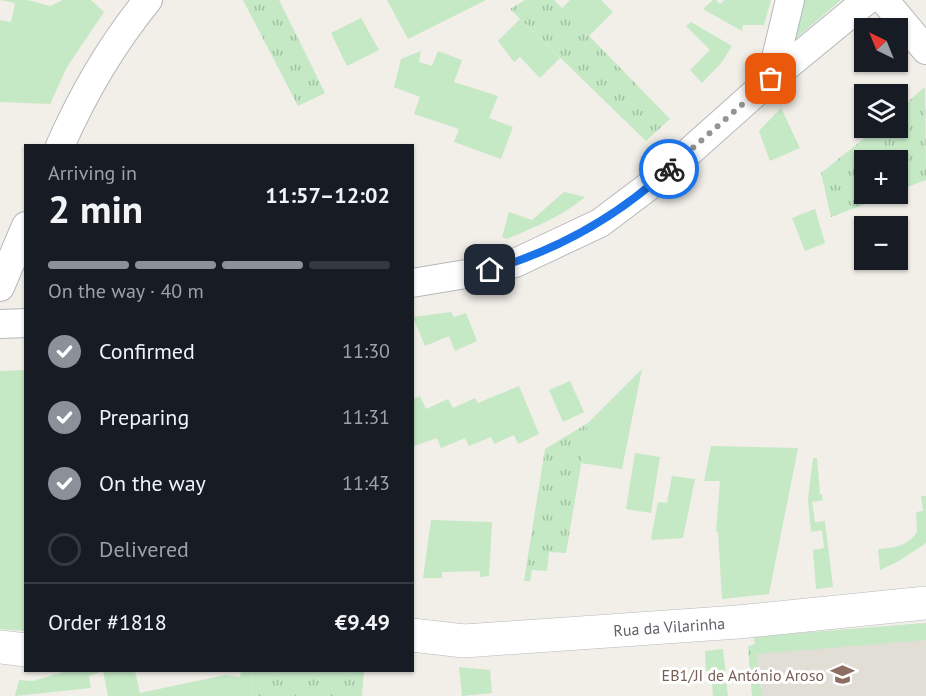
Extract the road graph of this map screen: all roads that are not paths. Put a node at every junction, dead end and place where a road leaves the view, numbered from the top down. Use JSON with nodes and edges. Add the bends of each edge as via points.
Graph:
{"nodes":[{"id":1,"x":148,"y":0,"type":"edge"},
{"id":2,"x":790,"y":0,"type":"edge"},
{"id":3,"x":867,"y":0,"type":"edge"},
{"id":4,"x":884,"y":0,"type":"edge"},
{"id":5,"x":926,"y":50,"type":"edge"},
{"id":6,"x":771,"y":79,"type":"junction"},
{"id":7,"x":61,"y":144,"type":"edge"},
{"id":8,"x":24,"y":231,"type":"edge"},
{"id":9,"x":414,"y":283,"type":"edge"},
{"id":10,"x":0,"y":286,"type":"edge"},
{"id":11,"x":24,"y":323,"type":"edge"},
{"id":12,"x":0,"y":324,"type":"edge"},
{"id":13,"x":926,"y":603,"type":"edge"},
{"id":14,"x":414,"y":635,"type":"edge"},
{"id":15,"x":0,"y":647,"type":"edge"},
{"id":16,"x":24,"y":650,"type":"edge"}],
"edges":[{"from":1,"to":7,"type":"street","via":[[108,55]]},
{"from":2,"to":6,"type":"street"},
{"from":3,"to":6,"type":"street"},
{"from":4,"to":5,"type":"street"},
{"from":6,"to":9,"type":"street","via":[[661,177],[600,223],[515,263]]},
{"from":8,"to":10,"type":"street"},
{"from":11,"to":12,"type":"street"},
{"from":13,"to":14,"type":"street","name":"Rua da Vilarinha","via":[[738,622],[464,641]]},
{"from":15,"to":16,"type":"street"}]}
